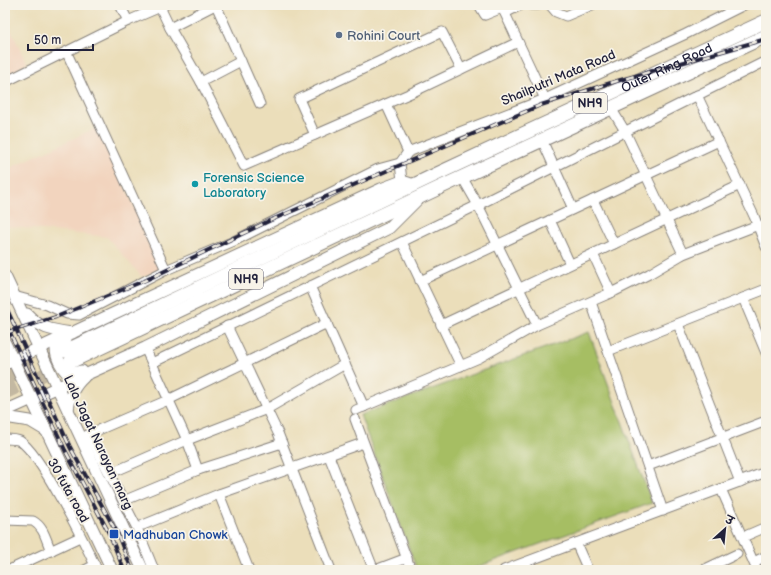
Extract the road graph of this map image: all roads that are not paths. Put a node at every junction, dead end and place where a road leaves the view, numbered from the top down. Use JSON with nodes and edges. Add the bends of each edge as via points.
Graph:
{"nodes":[{"id":1,"x":120,"y":5,"type":"edge"},
{"id":2,"x":216,"y":5,"type":"edge"},
{"id":3,"x":479,"y":5,"type":"edge"},
{"id":4,"x":521,"y":5,"type":"edge"},
{"id":5,"x":531,"y":5,"type":"edge"},
{"id":6,"x":538,"y":5,"type":"edge"},
{"id":7,"x":550,"y":5,"type":"edge"},
{"id":8,"x":592,"y":5,"type":"edge"},
{"id":9,"x":744,"y":5,"type":"edge"},
{"id":10,"x":163,"y":6,"type":"edge"},
{"id":11,"x":502,"y":9,"type":"edge"},
{"id":12,"x":128,"y":21,"type":"junction"},
{"id":13,"x":766,"y":21,"type":"edge"},
{"id":14,"x":170,"y":28,"type":"junction"},
{"id":15,"x":766,"y":36,"type":"edge"},
{"id":16,"x":518,"y":42,"type":"junction"},
{"id":17,"x":67,"y":53,"type":"junction"},
{"id":18,"x":241,"y":61,"type":"junction"},
{"id":19,"x":766,"y":61,"type":"edge"},
{"id":20,"x":461,"y":69,"type":"junction"},
{"id":21,"x":5,"y":82,"type":"edge"},
{"id":22,"x":201,"y":82,"type":"junction"},
{"id":23,"x":697,"y":95,"type":"junction"},
{"id":24,"x":545,"y":99,"type":"junction"},
{"id":25,"x":260,"y":104,"type":"dead end"},
{"id":26,"x":386,"y":104,"type":"junction"},
{"id":27,"x":611,"y":108,"type":"junction"},
{"id":28,"x":625,"y":131,"type":"junction"},
{"id":29,"x":315,"y":135,"type":"junction"},
{"id":30,"x":542,"y":140,"type":"junction"},
{"id":31,"x":719,"y":141,"type":"junction"},
{"id":32,"x":408,"y":152,"type":"junction"},
{"id":33,"x":400,"y":163,"type":"junction"},
{"id":34,"x":553,"y":167,"type":"junction"},
{"id":35,"x":646,"y":176,"type":"junction"},
{"id":36,"x":462,"y":177,"type":"junction"},
{"id":37,"x":408,"y":183,"type":"junction"},
{"id":38,"x":740,"y":185,"type":"junction"},
{"id":39,"x":422,"y":196,"type":"junction"},
{"id":40,"x":593,"y":200,"type":"junction"},
{"id":41,"x":478,"y":204,"type":"junction"},
{"id":42,"x":573,"y":209,"type":"junction"},
{"id":43,"x":666,"y":219,"type":"junction"},
{"id":44,"x":550,"y":220,"type":"junction"},
{"id":45,"x":758,"y":225,"type":"junction"},
{"id":46,"x":402,"y":242,"type":"junction"},
{"id":47,"x":614,"y":244,"type":"junction"},
{"id":48,"x":498,"y":245,"type":"junction"},
{"id":49,"x":766,"y":247,"type":"edge"},
{"id":50,"x":593,"y":254,"type":"junction"},
{"id":51,"x":683,"y":254,"type":"junction"},
{"id":52,"x":570,"y":264,"type":"junction"},
{"id":53,"x":166,"y":270,"type":"junction"},
{"id":54,"x":5,"y":276,"type":"edge"},
{"id":55,"x":420,"y":280,"type":"junction"},
{"id":56,"x":310,"y":286,"type":"junction"},
{"id":57,"x":519,"y":289,"type":"junction"},
{"id":58,"x":766,"y":289,"type":"edge"},
{"id":59,"x":611,"y":293,"type":"junction"},
{"id":60,"x":14,"y":296,"type":"junction"},
{"id":61,"x":743,"y":298,"type":"junction"},
{"id":62,"x":591,"y":302,"type":"junction"},
{"id":63,"x":19,"y":306,"type":"junction"},
{"id":64,"x":213,"y":313,"type":"junction"},
{"id":65,"x":327,"y":323,"type":"junction"},
{"id":66,"x":678,"y":324,"type":"junction"},
{"id":67,"x":441,"y":325,"type":"junction"},
{"id":68,"x":537,"y":325,"type":"junction"},
{"id":69,"x":227,"y":326,"type":"junction"},
{"id":70,"x":72,"y":333,"type":"junction"},
{"id":71,"x":5,"y":343,"type":"edge"},
{"id":72,"x":39,"y":348,"type":"junction"},
{"id":73,"x":145,"y":348,"type":"junction"},
{"id":74,"x":608,"y":352,"type":"junction"},
{"id":75,"x":766,"y":353,"type":"edge"},
{"id":76,"x":9,"y":362,"type":"edge"},
{"id":77,"x":244,"y":362,"type":"junction"},
{"id":78,"x":152,"y":363,"type":"junction"},
{"id":79,"x":345,"y":364,"type":"junction"},
{"id":80,"x":461,"y":366,"type":"junction"},
{"id":81,"x":85,"y":375,"type":"junction"},
{"id":82,"x":57,"y":387,"type":"junction"},
{"id":83,"x":31,"y":399,"type":"junction"},
{"id":84,"x":168,"y":400,"type":"junction"},
{"id":85,"x":267,"y":409,"type":"junction"},
{"id":86,"x":68,"y":410,"type":"junction"},
{"id":87,"x":5,"y":411,"type":"edge"},
{"id":88,"x":358,"y":412,"type":"junction"},
{"id":89,"x":5,"y":417,"type":"edge"},
{"id":90,"x":766,"y":421,"type":"edge"},
{"id":91,"x":45,"y":430,"type":"junction"},
{"id":92,"x":86,"y":437,"type":"junction"},
{"id":93,"x":723,"y":438,"type":"junction"},
{"id":94,"x":5,"y":439,"type":"edge"},
{"id":95,"x":187,"y":440,"type":"junction"},
{"id":96,"x":282,"y":443,"type":"junction"},
{"id":97,"x":363,"y":443,"type":"junction"},
{"id":98,"x":329,"y":456,"type":"junction"},
{"id":99,"x":648,"y":466,"type":"junction"},
{"id":100,"x":292,"y":467,"type":"junction"},
{"id":101,"x":118,"y":470,"type":"dead end"},
{"id":102,"x":198,"y":470,"type":"junction"},
{"id":103,"x":766,"y":472,"type":"edge"},
{"id":104,"x":740,"y":482,"type":"junction"},
{"id":105,"x":721,"y":489,"type":"junction"},
{"id":106,"x":219,"y":494,"type":"junction"},
{"id":107,"x":128,"y":499,"type":"dead end"},
{"id":108,"x":664,"y":511,"type":"junction"},
{"id":109,"x":5,"y":520,"type":"edge"},
{"id":110,"x":143,"y":525,"type":"dead end"},
{"id":111,"x":766,"y":527,"type":"edge"},
{"id":112,"x":743,"y":537,"type":"junction"},
{"id":113,"x":80,"y":538,"type":"junction"},
{"id":114,"x":576,"y":544,"type":"junction"},
{"id":115,"x":51,"y":551,"type":"junction"},
{"id":116,"x":737,"y":554,"type":"dead end"},
{"id":117,"x":766,"y":556,"type":"edge"},
{"id":118,"x":407,"y":558,"type":"junction"},
{"id":119,"x":724,"y":561,"type":"junction"},
{"id":120,"x":756,"y":566,"type":"edge"},
{"id":121,"x":524,"y":567,"type":"edge"},
{"id":122,"x":96,"y":568,"type":"edge"},
{"id":123,"x":9,"y":570,"type":"edge"},
{"id":124,"x":85,"y":570,"type":"edge"},
{"id":125,"x":112,"y":570,"type":"edge"},
{"id":126,"x":143,"y":570,"type":"edge"},
{"id":127,"x":154,"y":570,"type":"edge"},
{"id":128,"x":249,"y":570,"type":"edge"},
{"id":129,"x":331,"y":570,"type":"edge"},
{"id":130,"x":377,"y":570,"type":"edge"},
{"id":131,"x":411,"y":570,"type":"edge"},
{"id":132,"x":504,"y":570,"type":"edge"},
{"id":133,"x":588,"y":570,"type":"edge"},
{"id":134,"x":703,"y":570,"type":"edge"},
{"id":135,"x":728,"y":570,"type":"edge"}],
"edges":[{"from":1,"to":12,"type":"street"},
{"from":2,"to":14,"type":"street"},
{"from":2,"to":18,"type":"street"},
{"from":3,"to":11,"type":"street","via":[[485,15]]},
{"from":4,"to":11,"type":"street"},
{"from":5,"to":6,"type":"street"},
{"from":7,"to":8,"type":"street","via":[[556,12],[566,16]]},
{"from":9,"to":24,"type":"street","name":"Shailputri Mata Road"},
{"from":10,"to":12,"type":"street"},
{"from":10,"to":14,"type":"street"},
{"from":11,"to":16,"type":"street"},
{"from":12,"to":17,"type":"street"},
{"from":13,"to":37,"type":"highway","name":"Outer Ring Road","number":"NH9"},
{"from":14,"to":22,"type":"street"},
{"from":15,"to":27,"type":"highway","name":"Outer Ring Road","number":"NH9"},
{"from":16,"to":20,"type":"street"},
{"from":16,"to":24,"type":"street"},
{"from":17,"to":21,"type":"street"},
{"from":17,"to":53,"type":"street"},
{"from":18,"to":22,"type":"street"},
{"from":18,"to":25,"type":"street"},
{"from":19,"to":23,"type":"street"},
{"from":20,"to":26,"type":"street"},
{"from":20,"to":29,"type":"street","via":[[442,32],[299,99]]},
{"from":22,"to":29,"type":"street","via":[[244,166]]},
{"from":23,"to":28,"type":"street"},
{"from":23,"to":31,"type":"street"},
{"from":24,"to":32,"type":"street","name":"Shailputri Mata Road"},
{"from":26,"to":29,"type":"street"},
{"from":26,"to":32,"type":"street"},
{"from":27,"to":28,"type":"street"},
{"from":27,"to":30,"type":"highway","name":"Outer Ring Road","number":"NH9"},
{"from":28,"to":34,"type":"street"},
{"from":28,"to":35,"type":"street"},
{"from":30,"to":34,"type":"street"},
{"from":30,"to":36,"type":"highway","name":"Outer Ring Road","number":"NH9"},
{"from":31,"to":35,"type":"street"},
{"from":31,"to":38,"type":"street"},
{"from":32,"to":33,"type":"street"},
{"from":33,"to":37,"type":"street"},
{"from":33,"to":53,"type":"street","via":[[378,169],[234,241]]},
{"from":34,"to":41,"type":"street"},
{"from":34,"to":42,"type":"street"},
{"from":35,"to":40,"type":"street"},
{"from":35,"to":43,"type":"street"},
{"from":36,"to":39,"type":"highway","name":"Outer Ring Road","number":"NH9"},
{"from":36,"to":41,"type":"street"},
{"from":37,"to":39,"type":"highway","number":"NH9","via":[[68,357]]},
{"from":37,"to":70,"type":"main road"},
{"from":38,"to":43,"type":"street"},
{"from":38,"to":45,"type":"street"},
{"from":39,"to":64,"type":"main road","via":[[389,228]]},
{"from":40,"to":42,"type":"street"},
{"from":40,"to":47,"type":"street"},
{"from":41,"to":46,"type":"street"},
{"from":41,"to":48,"type":"street"},
{"from":42,"to":44,"type":"street"},
{"from":43,"to":47,"type":"street"},
{"from":43,"to":51,"type":"street"},
{"from":44,"to":48,"type":"street"},
{"from":44,"to":52,"type":"street"},
{"from":45,"to":49,"type":"street"},
{"from":45,"to":51,"type":"street"},
{"from":46,"to":55,"type":"street"},
{"from":46,"to":56,"type":"street"},
{"from":47,"to":50,"type":"street"},
{"from":48,"to":55,"type":"street"},
{"from":48,"to":57,"type":"street"},
{"from":50,"to":52,"type":"street"},
{"from":50,"to":59,"type":"street"},
{"from":51,"to":59,"type":"street"},
{"from":52,"to":57,"type":"street"},
{"from":53,"to":60,"type":"street","via":[[79,315],[67,314],[47,305]]},
{"from":54,"to":60,"type":"main road","name":"Lala Jagat Narayan marg"},
{"from":55,"to":67,"type":"street"},
{"from":56,"to":65,"type":"street"},
{"from":56,"to":69,"type":"street"},
{"from":57,"to":67,"type":"street"},
{"from":57,"to":68,"type":"street"},
{"from":58,"to":61,"type":"street"},
{"from":59,"to":62,"type":"street"},
{"from":60,"to":63,"type":"main road","name":"Lala Jagat Narayan marg"},
{"from":61,"to":66,"type":"street"},
{"from":61,"to":75,"type":"street"},
{"from":62,"to":68,"type":"street"},
{"from":62,"to":74,"type":"street"},
{"from":63,"to":70,"type":"main road","via":[[36,324],[49,330]]},
{"from":63,"to":72,"type":"main road","name":"Lala Jagat Narayan marg"},
{"from":64,"to":70,"type":"main road","via":[[191,320],[97,365],[68,374],[56,352]]},
{"from":64,"to":73,"type":"main road"},
{"from":65,"to":77,"type":"street"},
{"from":65,"to":79,"type":"street"},
{"from":66,"to":74,"type":"street"},
{"from":66,"to":93,"type":"street"},
{"from":67,"to":80,"type":"street"},
{"from":68,"to":80,"type":"street"},
{"from":69,"to":77,"type":"street"},
{"from":69,"to":78,"type":"street"},
{"from":70,"to":72,"type":"main road"},
{"from":71,"to":76,"type":"main road"},
{"from":72,"to":76,"type":"main road"},
{"from":72,"to":82,"type":"main road","name":"Lala Jagat Narayan marg"},
{"from":73,"to":78,"type":"street"},
{"from":73,"to":81,"type":"main road"},
{"from":74,"to":99,"type":"street"},
{"from":76,"to":83,"type":"main road"},
{"from":77,"to":84,"type":"street"},
{"from":77,"to":85,"type":"street"},
{"from":78,"to":84,"type":"street"},
{"from":79,"to":85,"type":"street"},
{"from":79,"to":88,"type":"street"},
{"from":80,"to":88,"type":"street"},
{"from":81,"to":82,"type":"main road"},
{"from":81,"to":86,"type":"main road","via":[[75,385]]},
{"from":82,"to":83,"type":"main road"},
{"from":82,"to":86,"type":"main road","name":"Lala Jagat Narayan marg"},
{"from":83,"to":87,"type":"main road"},
{"from":83,"to":91,"type":"main road"},
{"from":84,"to":92,"type":"street"},
{"from":84,"to":95,"type":"street"},
{"from":85,"to":95,"type":"street"},
{"from":85,"to":96,"type":"street"},
{"from":86,"to":92,"type":"main road","name":"Lala Jagat Narayan marg"},
{"from":88,"to":97,"type":"street"},
{"from":89,"to":91,"type":"main road","via":[[30,421]]},
{"from":90,"to":93,"type":"street"},
{"from":91,"to":125,"type":"main road"},
{"from":92,"to":126,"type":"main road","name":"Lala Jagat Narayan marg"},
{"from":92,"to":127,"type":"street","via":[[137,528]]},
{"from":93,"to":99,"type":"street"},
{"from":93,"to":104,"type":"street"},
{"from":94,"to":113,"type":"street","name":"30 futa road","via":[[19,441],[36,457]]},
{"from":95,"to":101,"type":"street"},
{"from":95,"to":102,"type":"street"},
{"from":96,"to":100,"type":"street"},
{"from":96,"to":102,"type":"street"},
{"from":97,"to":98,"type":"street"},
{"from":97,"to":118,"type":"street"},
{"from":98,"to":100,"type":"street"},
{"from":98,"to":130,"type":"street","via":[[373,568]]},
{"from":99,"to":108,"type":"street"},
{"from":100,"to":106,"type":"street"},
{"from":100,"to":129,"type":"street"},
{"from":102,"to":107,"type":"street"},
{"from":103,"to":104,"type":"street"},
{"from":104,"to":105,"type":"street"},
{"from":105,"to":108,"type":"street"},
{"from":105,"to":112,"type":"street"},
{"from":106,"to":110,"type":"street"},
{"from":106,"to":128,"type":"street"},
{"from":108,"to":114,"type":"street"},
{"from":109,"to":115,"type":"street","via":[[37,523],[41,526]]},
{"from":111,"to":112,"type":"street"},
{"from":112,"to":120,"type":"street"},
{"from":113,"to":115,"type":"street"},
{"from":113,"to":122,"type":"street","name":"30 futa road"},
{"from":114,"to":121,"type":"street"},
{"from":114,"to":133,"type":"street"},
{"from":115,"to":123,"type":"street"},
{"from":116,"to":119,"type":"street"},
{"from":117,"to":120,"type":"street"},
{"from":118,"to":130,"type":"street"},
{"from":118,"to":131,"type":"street"},
{"from":119,"to":134,"type":"street"},
{"from":119,"to":135,"type":"street"},
{"from":121,"to":132,"type":"street"},
{"from":122,"to":124,"type":"street"}]}
